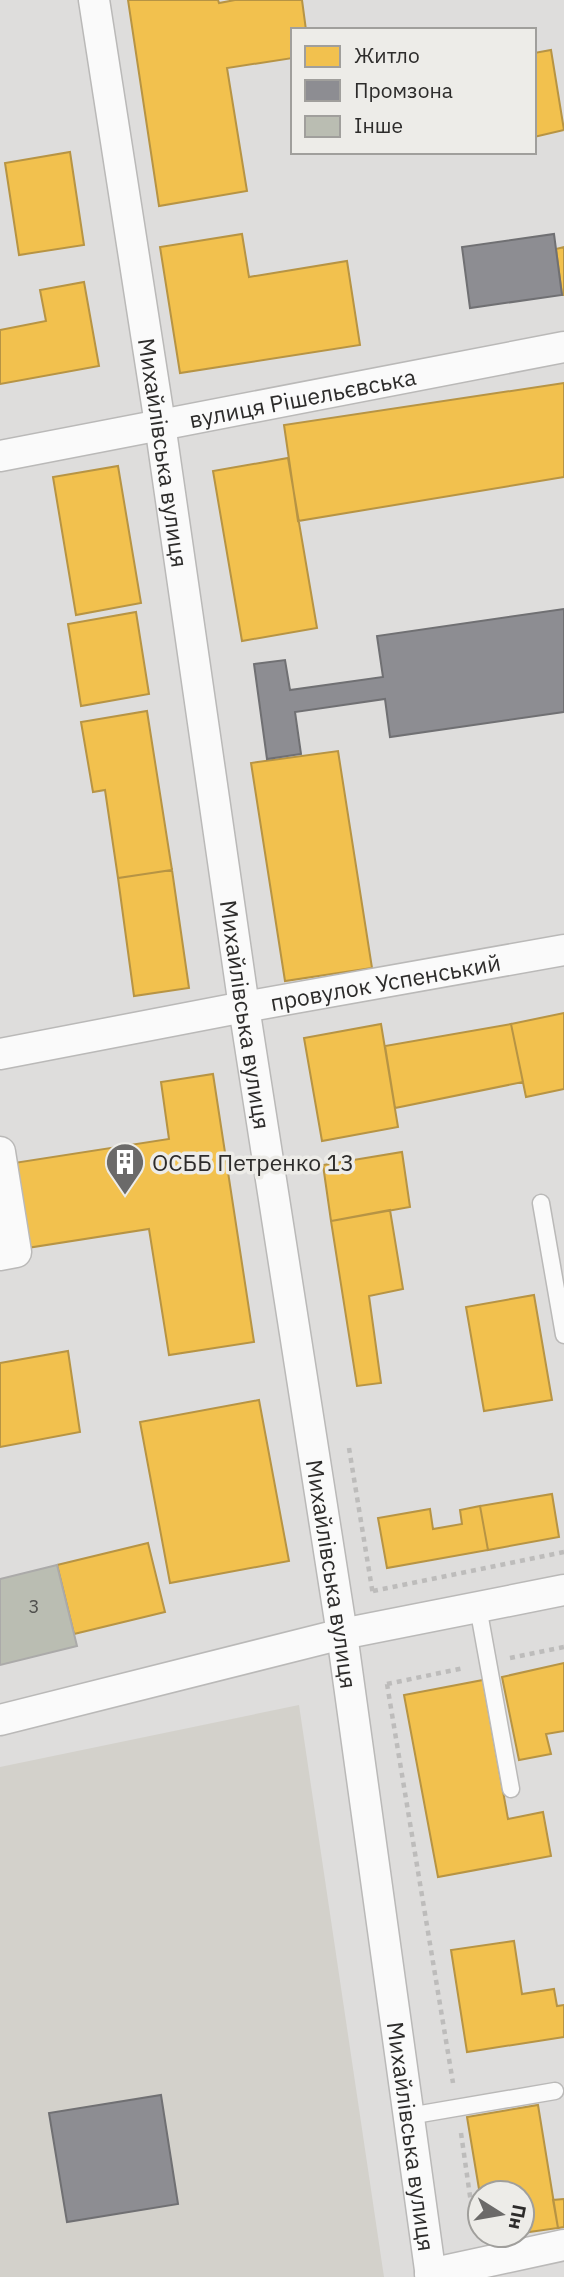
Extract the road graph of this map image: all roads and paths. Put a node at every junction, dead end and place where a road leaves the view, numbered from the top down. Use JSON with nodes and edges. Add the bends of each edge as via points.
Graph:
{"nodes":[{"id":1,"x":94,"y":0,"type":"edge"},
{"id":2,"x":564,"y":347,"type":"edge"},
{"id":3,"x":160,"y":424,"type":"junction"},
{"id":4,"x":0,"y":456,"type":"edge"},
{"id":5,"x":564,"y":950,"type":"edge"},
{"id":6,"x":244,"y":1007,"type":"junction"},
{"id":7,"x":0,"y":1054,"type":"edge"},
{"id":8,"x":0,"y":1152,"type":"edge"},
{"id":9,"x":541,"y":1203,"type":"dead end"},
{"id":10,"x":0,"y":1255,"type":"edge"},
{"id":11,"x":564,"y":1335,"type":"edge"},
{"id":12,"x":564,"y":1552,"type":"edge"},
{"id":13,"x":564,"y":1590,"type":"edge"},
{"id":14,"x":336,"y":1598,"type":"junction"},
{"id":15,"x":478,"y":1607,"type":"junction"},
{"id":16,"x":342,"y":1634,"type":"junction"},
{"id":17,"x":564,"y":1647,"type":"edge"},
{"id":18,"x":488,"y":1663,"type":"junction"},
{"id":19,"x":387,"y":1684,"type":"junction"},
{"id":20,"x":350,"y":1691,"type":"junction"},
{"id":21,"x":0,"y":1720,"type":"edge"},
{"id":22,"x":511,"y":1789,"type":"dead end"},
{"id":23,"x":555,"y":2091,"type":"dead end"},
{"id":24,"x":457,"y":2108,"type":"junction"},
{"id":25,"x":409,"y":2116,"type":"junction"},
{"id":26,"x":564,"y":2245,"type":"edge"},
{"id":27,"x":480,"y":2263,"type":"junction"},
{"id":28,"x":430,"y":2276,"type":"edge"}],
"edges":[{"from":1,"to":3,"type":"street","name":"Михайлівська вулиця"},
{"from":2,"to":3,"type":"street","name":"вулиця Рішельєвська"},
{"from":3,"to":4,"type":"street","name":"вулиця Рішельєвська"},
{"from":3,"to":6,"type":"street","name":"Михайлівська вулиця"},
{"from":5,"to":6,"type":"street","name":"провулок Успенський"},
{"from":6,"to":7,"type":"street","name":"провулок Успенський"},
{"from":6,"to":14,"type":"street","name":"Михайлівська вулиця"},
{"from":8,"to":10,"type":"street","via":[[16,1252]]},
{"from":9,"to":11,"type":"lane"},
{"from":12,"to":14,"type":"path"},
{"from":13,"to":15,"type":"street"},
{"from":14,"to":16,"type":"street","name":"Михайлівська вулиця"},
{"from":15,"to":16,"type":"street"},
{"from":15,"to":18,"type":"lane"},
{"from":16,"to":20,"type":"street","name":"Михайлівська вулиця"},
{"from":16,"to":21,"type":"street"},
{"from":17,"to":18,"type":"path"},
{"from":18,"to":19,"type":"path"},
{"from":18,"to":22,"type":"lane"},
{"from":19,"to":20,"type":"path"},
{"from":19,"to":24,"type":"path"},
{"from":20,"to":25,"type":"street","name":"Михайлівська вулиця"},
{"from":23,"to":24,"type":"lane"},
{"from":24,"to":25,"type":"lane"},
{"from":24,"to":27,"type":"path"},
{"from":25,"to":28,"type":"street","name":"Михайлівська вулиця"},
{"from":26,"to":27,"type":"street"},
{"from":27,"to":28,"type":"street"}]}
